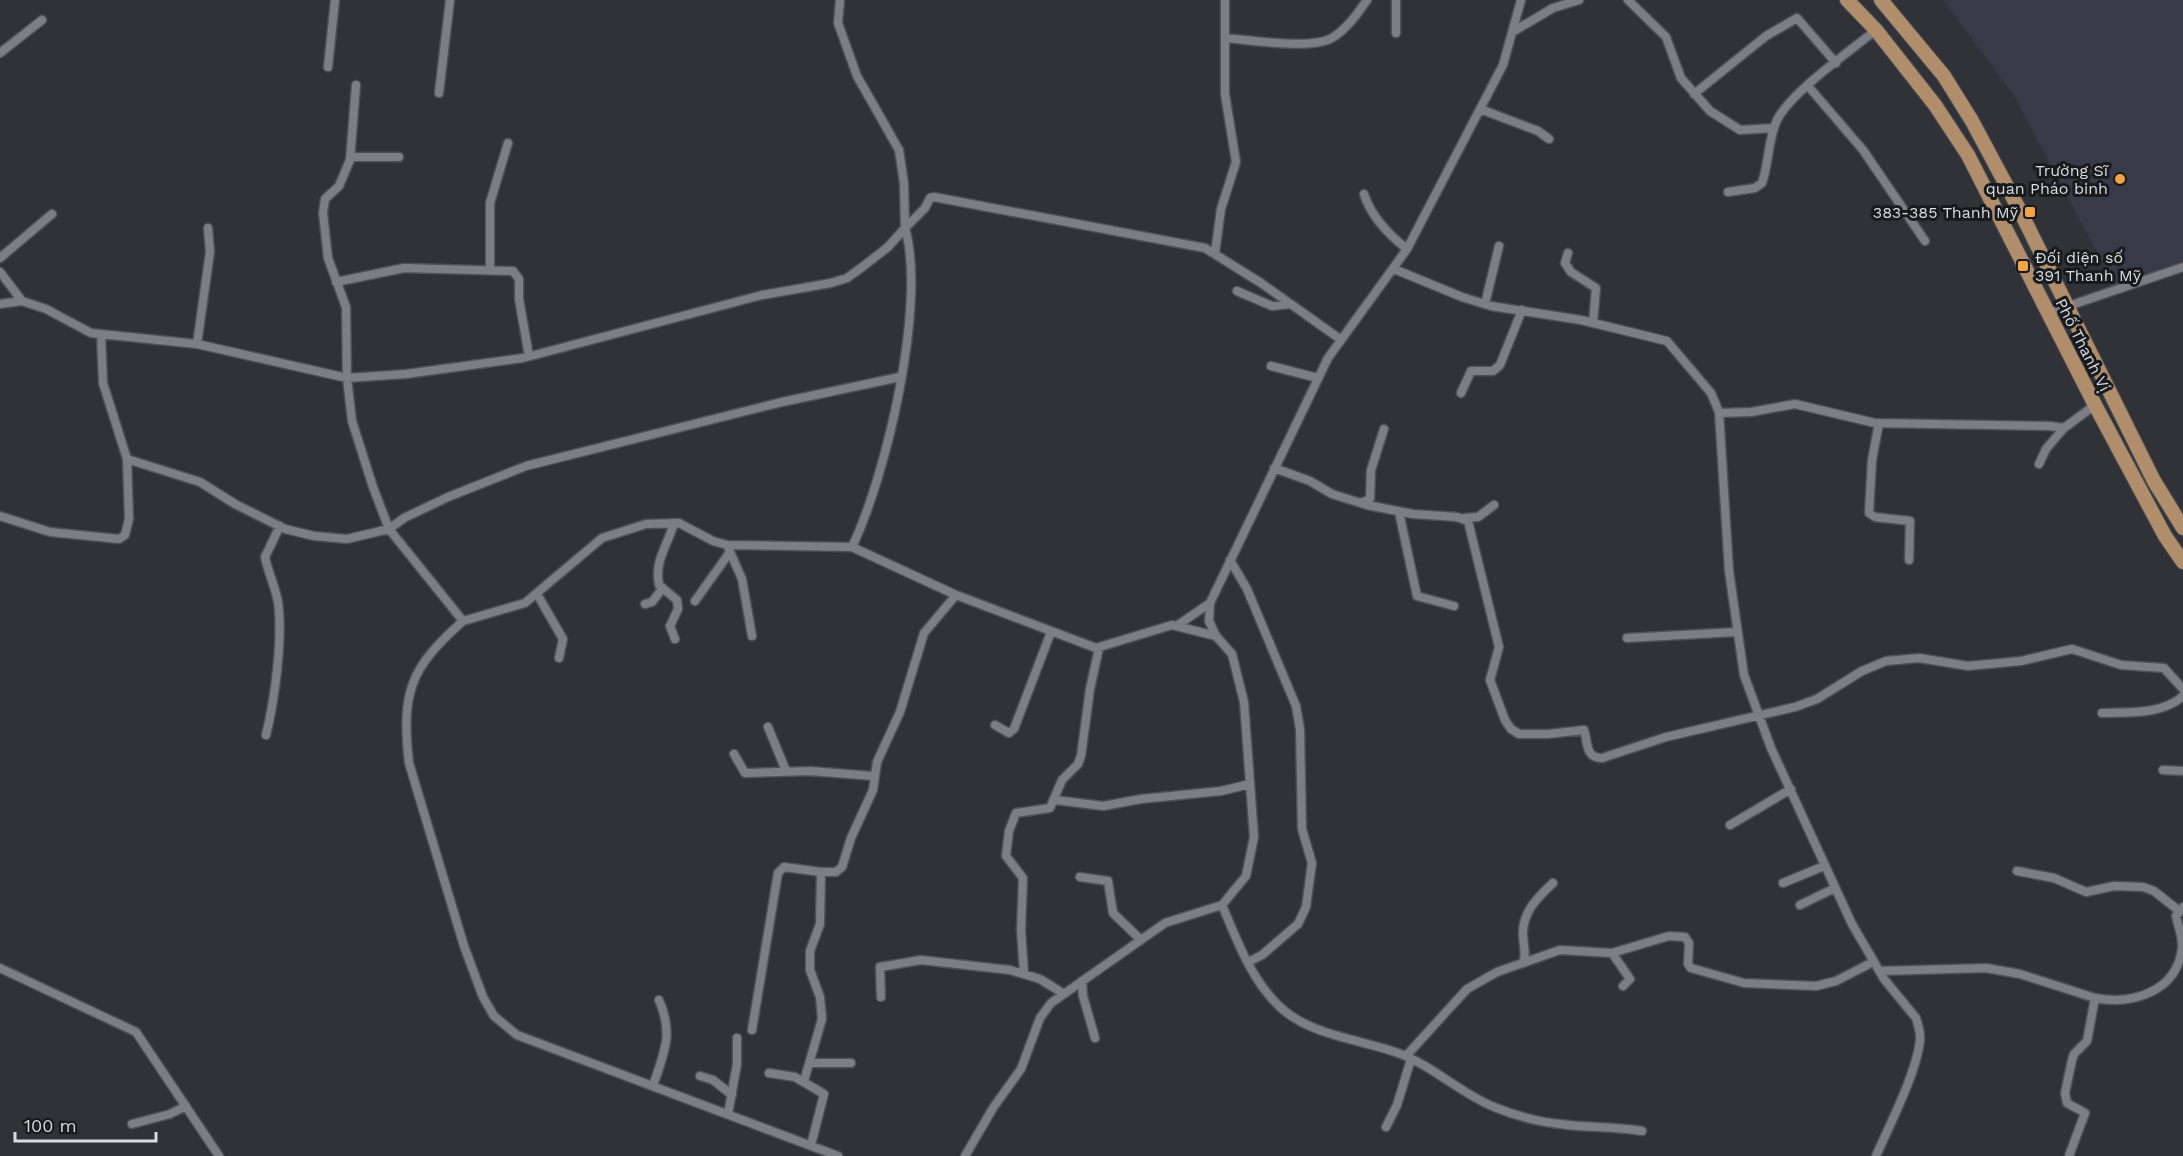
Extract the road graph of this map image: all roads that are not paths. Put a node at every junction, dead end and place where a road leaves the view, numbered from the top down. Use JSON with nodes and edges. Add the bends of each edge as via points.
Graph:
{"nodes":[{"id":1,"x":335,"y":0,"type":"edge"},
{"id":2,"x":450,"y":0,"type":"edge"},
{"id":3,"x":840,"y":0,"type":"edge"},
{"id":4,"x":1225,"y":0,"type":"edge"},
{"id":5,"x":1368,"y":0,"type":"edge"},
{"id":6,"x":1396,"y":0,"type":"edge"},
{"id":7,"x":1521,"y":0,"type":"edge"},
{"id":8,"x":1579,"y":0,"type":"edge"},
{"id":9,"x":1628,"y":0,"type":"edge"},
{"id":10,"x":1847,"y":0,"type":"edge"},
{"id":11,"x":1881,"y":0,"type":"edge"},
{"id":12,"x":42,"y":20,"type":"dead end"},
{"id":13,"x":1876,"y":30,"type":"junction"},
{"id":14,"x":1514,"y":31,"type":"junction"},
{"id":15,"x":1396,"y":33,"type":"dead end"},
{"id":16,"x":1225,"y":38,"type":"junction"},
{"id":17,"x":0,"y":53,"type":"edge"},
{"id":18,"x":1836,"y":63,"type":"junction"},
{"id":19,"x":328,"y":67,"type":"dead end"},
{"id":20,"x":356,"y":85,"type":"dead end"},
{"id":21,"x":1808,"y":86,"type":"junction"},
{"id":22,"x":439,"y":93,"type":"dead end"},
{"id":23,"x":1694,"y":94,"type":"junction"},
{"id":24,"x":1480,"y":109,"type":"junction"},
{"id":25,"x":1774,"y":128,"type":"junction"},
{"id":26,"x":1549,"y":139,"type":"dead end"},
{"id":27,"x":508,"y":143,"type":"dead end"},
{"id":28,"x":351,"y":157,"type":"junction"},
{"id":29,"x":399,"y":157,"type":"dead end"},
{"id":30,"x":1728,"y":192,"type":"dead end"},
{"id":31,"x":1364,"y":194,"type":"dead end"},
{"id":32,"x":52,"y":214,"type":"dead end"},
{"id":33,"x":208,"y":228,"type":"dead end"},
{"id":34,"x":905,"y":228,"type":"junction"},
{"id":35,"x":1925,"y":241,"type":"dead end"},
{"id":36,"x":1499,"y":246,"type":"dead end"},
{"id":37,"x":1407,"y":249,"type":"junction"},
{"id":38,"x":1215,"y":253,"type":"junction"},
{"id":39,"x":1568,"y":253,"type":"dead end"},
{"id":40,"x":0,"y":258,"type":"edge"},
{"id":41,"x":2183,"y":267,"type":"edge"},
{"id":42,"x":490,"y":269,"type":"junction"},
{"id":43,"x":1394,"y":269,"type":"junction"},
{"id":44,"x":0,"y":272,"type":"edge"},
{"id":45,"x":336,"y":282,"type":"junction"},
{"id":46,"x":1237,"y":291,"type":"dead end"},
{"id":47,"x":22,"y":301,"type":"junction"},
{"id":48,"x":0,"y":304,"type":"edge"},
{"id":49,"x":1290,"y":304,"type":"junction"},
{"id":50,"x":1485,"y":304,"type":"junction"},
{"id":51,"x":2068,"y":306,"type":"junction"},
{"id":52,"x":1522,"y":310,"type":"junction"},
{"id":53,"x":2048,"y":313,"type":"junction"},
{"id":54,"x":1593,"y":323,"type":"junction"},
{"id":55,"x":101,"y":335,"type":"junction"},
{"id":56,"x":1340,"y":339,"type":"junction"},
{"id":57,"x":197,"y":345,"type":"junction"},
{"id":58,"x":529,"y":356,"type":"junction"},
{"id":59,"x":1271,"y":366,"type":"dead end"},
{"id":60,"x":900,"y":377,"type":"junction"},
{"id":61,"x":347,"y":378,"type":"junction"},
{"id":62,"x":1318,"y":378,"type":"junction"},
{"id":63,"x":1461,"y":393,"type":"dead end"},
{"id":64,"x":2095,"y":405,"type":"junction"},
{"id":65,"x":1719,"y":413,"type":"junction"},
{"id":66,"x":1879,"y":423,"type":"junction"},
{"id":67,"x":2064,"y":428,"type":"junction"},
{"id":68,"x":1384,"y":429,"type":"dead end"},
{"id":69,"x":127,"y":459,"type":"junction"},
{"id":70,"x":2039,"y":464,"type":"dead end"},
{"id":71,"x":1274,"y":468,"type":"junction"},
{"id":72,"x":1361,"y":503,"type":"junction"},
{"id":73,"x":1494,"y":505,"type":"dead end"},
{"id":74,"x":1399,"y":512,"type":"junction"},
{"id":75,"x":0,"y":516,"type":"edge"},
{"id":76,"x":1464,"y":518,"type":"junction"},
{"id":77,"x":674,"y":523,"type":"junction"},
{"id":78,"x":2183,"y":528,"type":"edge"},
{"id":79,"x":389,"y":529,"type":"junction"},
{"id":80,"x":277,"y":531,"type":"junction"},
{"id":81,"x":728,"y":548,"type":"junction"},
{"id":82,"x":852,"y":548,"type":"junction"},
{"id":83,"x":1230,"y":560,"type":"junction"},
{"id":84,"x":1909,"y":560,"type":"dead end"},
{"id":85,"x":2183,"y":562,"type":"edge"},
{"id":86,"x":663,"y":588,"type":"junction"},
{"id":87,"x":537,"y":594,"type":"junction"},
{"id":88,"x":956,"y":595,"type":"junction"},
{"id":89,"x":695,"y":601,"type":"dead end"},
{"id":90,"x":1210,"y":603,"type":"junction"},
{"id":91,"x":645,"y":604,"type":"dead end"},
{"id":92,"x":1454,"y":606,"type":"dead end"},
{"id":93,"x":463,"y":621,"type":"junction"},
{"id":94,"x":1178,"y":625,"type":"junction"},
{"id":95,"x":1051,"y":632,"type":"junction"},
{"id":96,"x":1736,"y":632,"type":"junction"},
{"id":97,"x":752,"y":636,"type":"dead end"},
{"id":98,"x":1216,"y":636,"type":"junction"},
{"id":99,"x":1627,"y":638,"type":"dead end"},
{"id":100,"x":675,"y":639,"type":"dead end"},
{"id":101,"x":1099,"y":648,"type":"junction"},
{"id":102,"x":559,"y":658,"type":"dead end"},
{"id":103,"x":2183,"y":689,"type":"edge"},
{"id":104,"x":2183,"y":696,"type":"edge"},
{"id":105,"x":2102,"y":713,"type":"dead end"},
{"id":106,"x":1759,"y":717,"type":"junction"},
{"id":107,"x":995,"y":725,"type":"dead end"},
{"id":108,"x":768,"y":727,"type":"dead end"},
{"id":109,"x":266,"y":735,"type":"dead end"},
{"id":110,"x":734,"y":754,"type":"dead end"},
{"id":111,"x":2183,"y":761,"type":"edge"},
{"id":112,"x":2163,"y":770,"type":"dead end"},
{"id":113,"x":2180,"y":770,"type":"edge"},
{"id":114,"x":786,"y":771,"type":"junction"},
{"id":115,"x":873,"y":776,"type":"junction"},
{"id":116,"x":1250,"y":784,"type":"junction"},
{"id":117,"x":1791,"y":789,"type":"junction"},
{"id":118,"x":1055,"y":800,"type":"junction"},
{"id":119,"x":1730,"y":825,"type":"dead end"},
{"id":120,"x":1824,"y":866,"type":"junction"},
{"id":121,"x":2017,"y":871,"type":"dead end"},
{"id":122,"x":821,"y":872,"type":"junction"},
{"id":123,"x":1080,"y":877,"type":"dead end"},
{"id":124,"x":1553,"y":883,"type":"dead end"},
{"id":125,"x":1783,"y":883,"type":"dead end"},
{"id":126,"x":1835,"y":888,"type":"junction"},
{"id":127,"x":1222,"y":904,"type":"junction"},
{"id":128,"x":1800,"y":905,"type":"dead end"},
{"id":129,"x":2180,"y":909,"type":"edge"},
{"id":130,"x":1141,"y":940,"type":"junction"},
{"id":131,"x":1612,"y":953,"type":"junction"},
{"id":132,"x":1248,"y":962,"type":"junction"},
{"id":133,"x":1523,"y":963,"type":"junction"},
{"id":134,"x":1873,"y":963,"type":"junction"},
{"id":135,"x":0,"y":968,"type":"edge"},
{"id":136,"x":1879,"y":971,"type":"junction"},
{"id":137,"x":1024,"y":973,"type":"junction"},
{"id":138,"x":1083,"y":981,"type":"junction"},
{"id":139,"x":1623,"y":986,"type":"dead end"},
{"id":140,"x":1064,"y":994,"type":"junction"},
{"id":141,"x":881,"y":997,"type":"dead end"},
{"id":142,"x":2095,"y":998,"type":"junction"},
{"id":143,"x":659,"y":1000,"type":"dead end"},
{"id":144,"x":752,"y":1030,"type":"dead end"},
{"id":145,"x":737,"y":1038,"type":"dead end"},
{"id":146,"x":1095,"y":1038,"type":"dead end"},
{"id":147,"x":1408,"y":1058,"type":"junction"},
{"id":148,"x":810,"y":1063,"type":"junction"},
{"id":149,"x":851,"y":1063,"type":"dead end"},
{"id":150,"x":769,"y":1073,"type":"dead end"},
{"id":151,"x":700,"y":1076,"type":"dead end"},
{"id":152,"x":804,"y":1081,"type":"junction"},
{"id":153,"x":653,"y":1086,"type":"junction"},
{"id":154,"x":732,"y":1095,"type":"junction"},
{"id":155,"x":186,"y":1106,"type":"junction"},
{"id":156,"x":728,"y":1114,"type":"junction"},
{"id":157,"x":132,"y":1124,"type":"dead end"},
{"id":158,"x":1386,"y":1127,"type":"dead end"},
{"id":159,"x":1642,"y":1131,"type":"dead end"},
{"id":160,"x":811,"y":1145,"type":"junction"},
{"id":161,"x":219,"y":1156,"type":"edge"},
{"id":162,"x":838,"y":1156,"type":"edge"},
{"id":163,"x":965,"y":1156,"type":"edge"},
{"id":164,"x":1876,"y":1156,"type":"edge"},
{"id":165,"x":2069,"y":1156,"type":"edge"}],
"edges":[{"from":1,"to":19,"type":"street"},
{"from":2,"to":22,"type":"street"},
{"from":3,"to":34,"type":"street","via":[[838,24],[857,76],[899,150]]},
{"from":4,"to":16,"type":"street"},
{"from":5,"to":16,"type":"street","via":[[1331,39],[1307,43]]},
{"from":6,"to":15,"type":"street"},
{"from":7,"to":14,"type":"street"},
{"from":8,"to":14,"type":"street","via":[[1553,8]]},
{"from":9,"to":23,"type":"street","via":[[1666,38],[1682,78]]},
{"from":10,"to":13,"type":"main road","name":"Phố Thanh Vị"},
{"from":11,"to":51,"type":"main road","name":"Phố Thanh Vị","via":[[1944,76],[1972,121]]},
{"from":12,"to":17,"type":"street"},
{"from":13,"to":18,"type":"street"},
{"from":13,"to":53,"type":"main road","name":"Phố Thanh Vị","via":[[1935,105],[1968,155]]},
{"from":14,"to":24,"type":"street","via":[[1503,65]]},
{"from":16,"to":38,"type":"street","via":[[1225,94],[1236,162],[1221,209]]},
{"from":18,"to":21,"type":"street"},
{"from":18,"to":23,"type":"street","via":[[1797,18],[1757,42]]},
{"from":20,"to":28,"type":"street"},
{"from":21,"to":25,"type":"street","via":[[1783,111]]},
{"from":21,"to":35,"type":"street","via":[[1863,150]]},
{"from":23,"to":25,"type":"street","via":[[1710,111],[1740,130]]},
{"from":24,"to":26,"type":"street"},
{"from":24,"to":37,"type":"street"},
{"from":25,"to":30,"type":"street","via":[[1762,183],[1755,188]]},
{"from":27,"to":42,"type":"street","via":[[490,203]]},
{"from":28,"to":29,"type":"street"},
{"from":28,"to":45,"type":"street","via":[[339,186],[324,201],[328,258]]},
{"from":31,"to":37,"type":"street","via":[[1385,228]]},
{"from":32,"to":40,"type":"street"},
{"from":33,"to":57,"type":"street","via":[[210,252]]},
{"from":34,"to":38,"type":"street","via":[[934,197],[1179,242]]},
{"from":34,"to":58,"type":"street","via":[[888,247],[847,278],[762,295]]},
{"from":34,"to":60,"type":"street","via":[[912,278]]},
{"from":36,"to":50,"type":"street"},
{"from":37,"to":43,"type":"street"},
{"from":38,"to":49,"type":"street"},
{"from":39,"to":54,"type":"street","via":[[1565,263],[1571,272],[1596,288]]},
{"from":41,"to":51,"type":"street"},
{"from":42,"to":45,"type":"street","via":[[396,269]]},
{"from":42,"to":58,"type":"street","via":[[513,271],[518,277]]},
{"from":43,"to":50,"type":"street"},
{"from":43,"to":56,"type":"street"},
{"from":44,"to":47,"type":"street"},
{"from":45,"to":61,"type":"street","via":[[346,307]]},
{"from":46,"to":49,"type":"street","via":[[1272,306]]},
{"from":47,"to":48,"type":"street"},
{"from":47,"to":55,"type":"street"},
{"from":49,"to":56,"type":"street"},
{"from":50,"to":52,"type":"street"},
{"from":51,"to":53,"type":"street"},
{"from":51,"to":78,"type":"main road","name":"Phố Thanh Vị","via":[[2154,481]]},
{"from":52,"to":54,"type":"street"},
{"from":52,"to":63,"type":"street","via":[[1500,365],[1493,371],[1471,371]]},
{"from":53,"to":64,"type":"main road","name":"Phố Thanh Vị"},
{"from":54,"to":65,"type":"street","via":[[1667,341],[1711,393]]},
{"from":55,"to":57,"type":"street"},
{"from":55,"to":69,"type":"street","via":[[103,383]]},
{"from":56,"to":62,"type":"street"},
{"from":57,"to":61,"type":"street"},
{"from":58,"to":61,"type":"street","via":[[406,374]]},
{"from":59,"to":62,"type":"street"},
{"from":60,"to":79,"type":"street","via":[[526,466],[411,514]]},
{"from":60,"to":82,"type":"street","via":[[881,468]]},
{"from":61,"to":79,"type":"street","via":[[352,421]]},
{"from":62,"to":71,"type":"street"},
{"from":64,"to":67,"type":"street"},
{"from":64,"to":85,"type":"main road","name":"Phố Thanh Vị"},
{"from":65,"to":66,"type":"street","via":[[1801,405]]},
{"from":65,"to":96,"type":"street"},
{"from":66,"to":67,"type":"street"},
{"from":66,"to":84,"type":"street","via":[[1869,513],[1910,520]]},
{"from":67,"to":70,"type":"street"},
{"from":68,"to":72,"type":"street","via":[[1371,470],[1370,499]]},
{"from":69,"to":75,"type":"street","via":[[129,519],[127,531],[120,539],[50,532]]},
{"from":69,"to":80,"type":"street","via":[[200,482]]},
{"from":71,"to":72,"type":"street"},
{"from":71,"to":83,"type":"street"},
{"from":72,"to":74,"type":"street"},
{"from":73,"to":76,"type":"street","via":[[1478,517]]},
{"from":74,"to":76,"type":"street"},
{"from":74,"to":92,"type":"street","via":[[1418,596]]},
{"from":76,"to":106,"type":"street","via":[[1471,529],[1499,648],[1490,680],[1511,729],[1532,735],[1584,730],[1591,756],[1602,758],[1666,737]]},
{"from":77,"to":81,"type":"street"},
{"from":77,"to":86,"type":"street","via":[[658,561],[659,585]]},
{"from":77,"to":87,"type":"street","via":[[646,524],[602,538]]},
{"from":79,"to":80,"type":"street","via":[[334,539]]},
{"from":79,"to":93,"type":"street"},
{"from":80,"to":109,"type":"street","via":[[265,557],[279,615],[275,693]]},
{"from":81,"to":82,"type":"street"},
{"from":81,"to":89,"type":"street"},
{"from":81,"to":97,"type":"street","via":[[742,579]]},
{"from":82,"to":88,"type":"street"},
{"from":83,"to":90,"type":"street"},
{"from":83,"to":132,"type":"street","via":[[1255,607],[1296,706],[1302,829],[1312,863],[1306,907],[1299,924]]},
{"from":86,"to":91,"type":"street","via":[[652,602]]},
{"from":86,"to":100,"type":"street","via":[[677,600],[678,609],[670,626]]},
{"from":87,"to":93,"type":"street","via":[[525,603]]},
{"from":87,"to":102,"type":"street","via":[[563,639]]},
{"from":88,"to":95,"type":"street"},
{"from":88,"to":115,"type":"street","via":[[924,633],[900,712]]},
{"from":90,"to":94,"type":"street"},
{"from":90,"to":98,"type":"street","via":[[1209,621]]},
{"from":93,"to":153,"type":"street","via":[[434,647],[411,684],[405,735],[409,764],[483,997],[494,1016],[517,1035]]},
{"from":94,"to":98,"type":"street"},
{"from":94,"to":101,"type":"street"},
{"from":95,"to":101,"type":"street"},
{"from":95,"to":107,"type":"street","via":[[1014,729],[1009,733]]},
{"from":96,"to":99,"type":"street"},
{"from":96,"to":106,"type":"street","via":[[1744,675]]},
{"from":98,"to":116,"type":"street","via":[[1235,661],[1244,702]]},
{"from":101,"to":118,"type":"street","via":[[1081,756],[1062,780]]},
{"from":103,"to":106,"type":"street","via":[[2164,668],[2121,665],[2072,649],[2021,661],[1968,666],[1906,658],[1874,666],[1817,699]]},
{"from":104,"to":105,"type":"street","via":[[2170,705],[2146,711]]},
{"from":106,"to":117,"type":"street"},
{"from":108,"to":114,"type":"street"},
{"from":110,"to":114,"type":"street","via":[[745,773]]},
{"from":111,"to":113,"type":"street"},
{"from":112,"to":113,"type":"street"},
{"from":114,"to":115,"type":"street"},
{"from":115,"to":122,"type":"street","via":[[873,790],[850,838],[842,867],[836,872]]},
{"from":116,"to":118,"type":"street","via":[[1204,794],[1103,806]]},
{"from":116,"to":127,"type":"street","via":[[1254,837],[1251,862],[1240,885]]},
{"from":117,"to":119,"type":"street"},
{"from":117,"to":120,"type":"street"},
{"from":118,"to":137,"type":"street","via":[[1046,810],[1016,813],[1007,841],[1006,856],[1023,878]]},
{"from":120,"to":125,"type":"street"},
{"from":120,"to":126,"type":"street"},
{"from":121,"to":129,"type":"street","via":[[2086,891],[2114,886],[2143,887]]},
{"from":122,"to":144,"type":"street","via":[[787,867],[778,873]]},
{"from":122,"to":148,"type":"street","via":[[820,924],[810,951],[810,970],[820,997],[822,1020]]},
{"from":123,"to":130,"type":"street","via":[[1108,880],[1113,913]]},
{"from":124,"to":133,"type":"street","via":[[1526,914]]},
{"from":126,"to":128,"type":"street"},
{"from":126,"to":134,"type":"street"},
{"from":127,"to":130,"type":"street","via":[[1173,919]]},
{"from":127,"to":132,"type":"street"},
{"from":129,"to":142,"type":"street","via":[[2176,916],[2183,946],[2166,981],[2156,991],[2139,998]]},
{"from":130,"to":138,"type":"street"},
{"from":131,"to":133,"type":"street","via":[[1568,949]]},
{"from":131,"to":134,"type":"street","via":[[1679,936],[1689,942],[1691,968],[1744,984],[1816,986]]},
{"from":131,"to":139,"type":"street","via":[[1630,979]]},
{"from":132,"to":147,"type":"street","via":[[1280,1007],[1300,1022]]},
{"from":133,"to":147,"type":"street","via":[[1467,989]]},
{"from":134,"to":136,"type":"street"},
{"from":135,"to":155,"type":"street","via":[[136,1032]]},
{"from":136,"to":142,"type":"street","via":[[1986,968],[2020,974]]},
{"from":136,"to":164,"type":"street","via":[[1916,1018],[1920,1038],[1914,1064]]},
{"from":137,"to":140,"type":"street"},
{"from":137,"to":141,"type":"street","via":[[939,961],[886,964],[879,971]]},
{"from":138,"to":140,"type":"street"},
{"from":138,"to":146,"type":"street","via":[[1083,996]]},
{"from":140,"to":163,"type":"street","via":[[1040,1018],[1021,1069]]},
{"from":142,"to":165,"type":"street","via":[[2087,1041],[2074,1054],[2065,1093],[2067,1103],[2085,1113]]},
{"from":143,"to":153,"type":"street","via":[[668,1020],[668,1035]]},
{"from":145,"to":154,"type":"street"},
{"from":147,"to":158,"type":"street","via":[[1397,1105]]},
{"from":147,"to":159,"type":"street","via":[[1504,1110],[1557,1124]]},
{"from":148,"to":149,"type":"street"},
{"from":148,"to":152,"type":"street"},
{"from":150,"to":152,"type":"street","via":[[785,1073]]},
{"from":151,"to":154,"type":"street","via":[[713,1080]]},
{"from":152,"to":160,"type":"street","via":[[824,1094]]},
{"from":153,"to":156,"type":"street"},
{"from":154,"to":156,"type":"street"},
{"from":155,"to":157,"type":"street"},
{"from":155,"to":161,"type":"street"},
{"from":156,"to":160,"type":"street"},
{"from":160,"to":162,"type":"street"}]}
